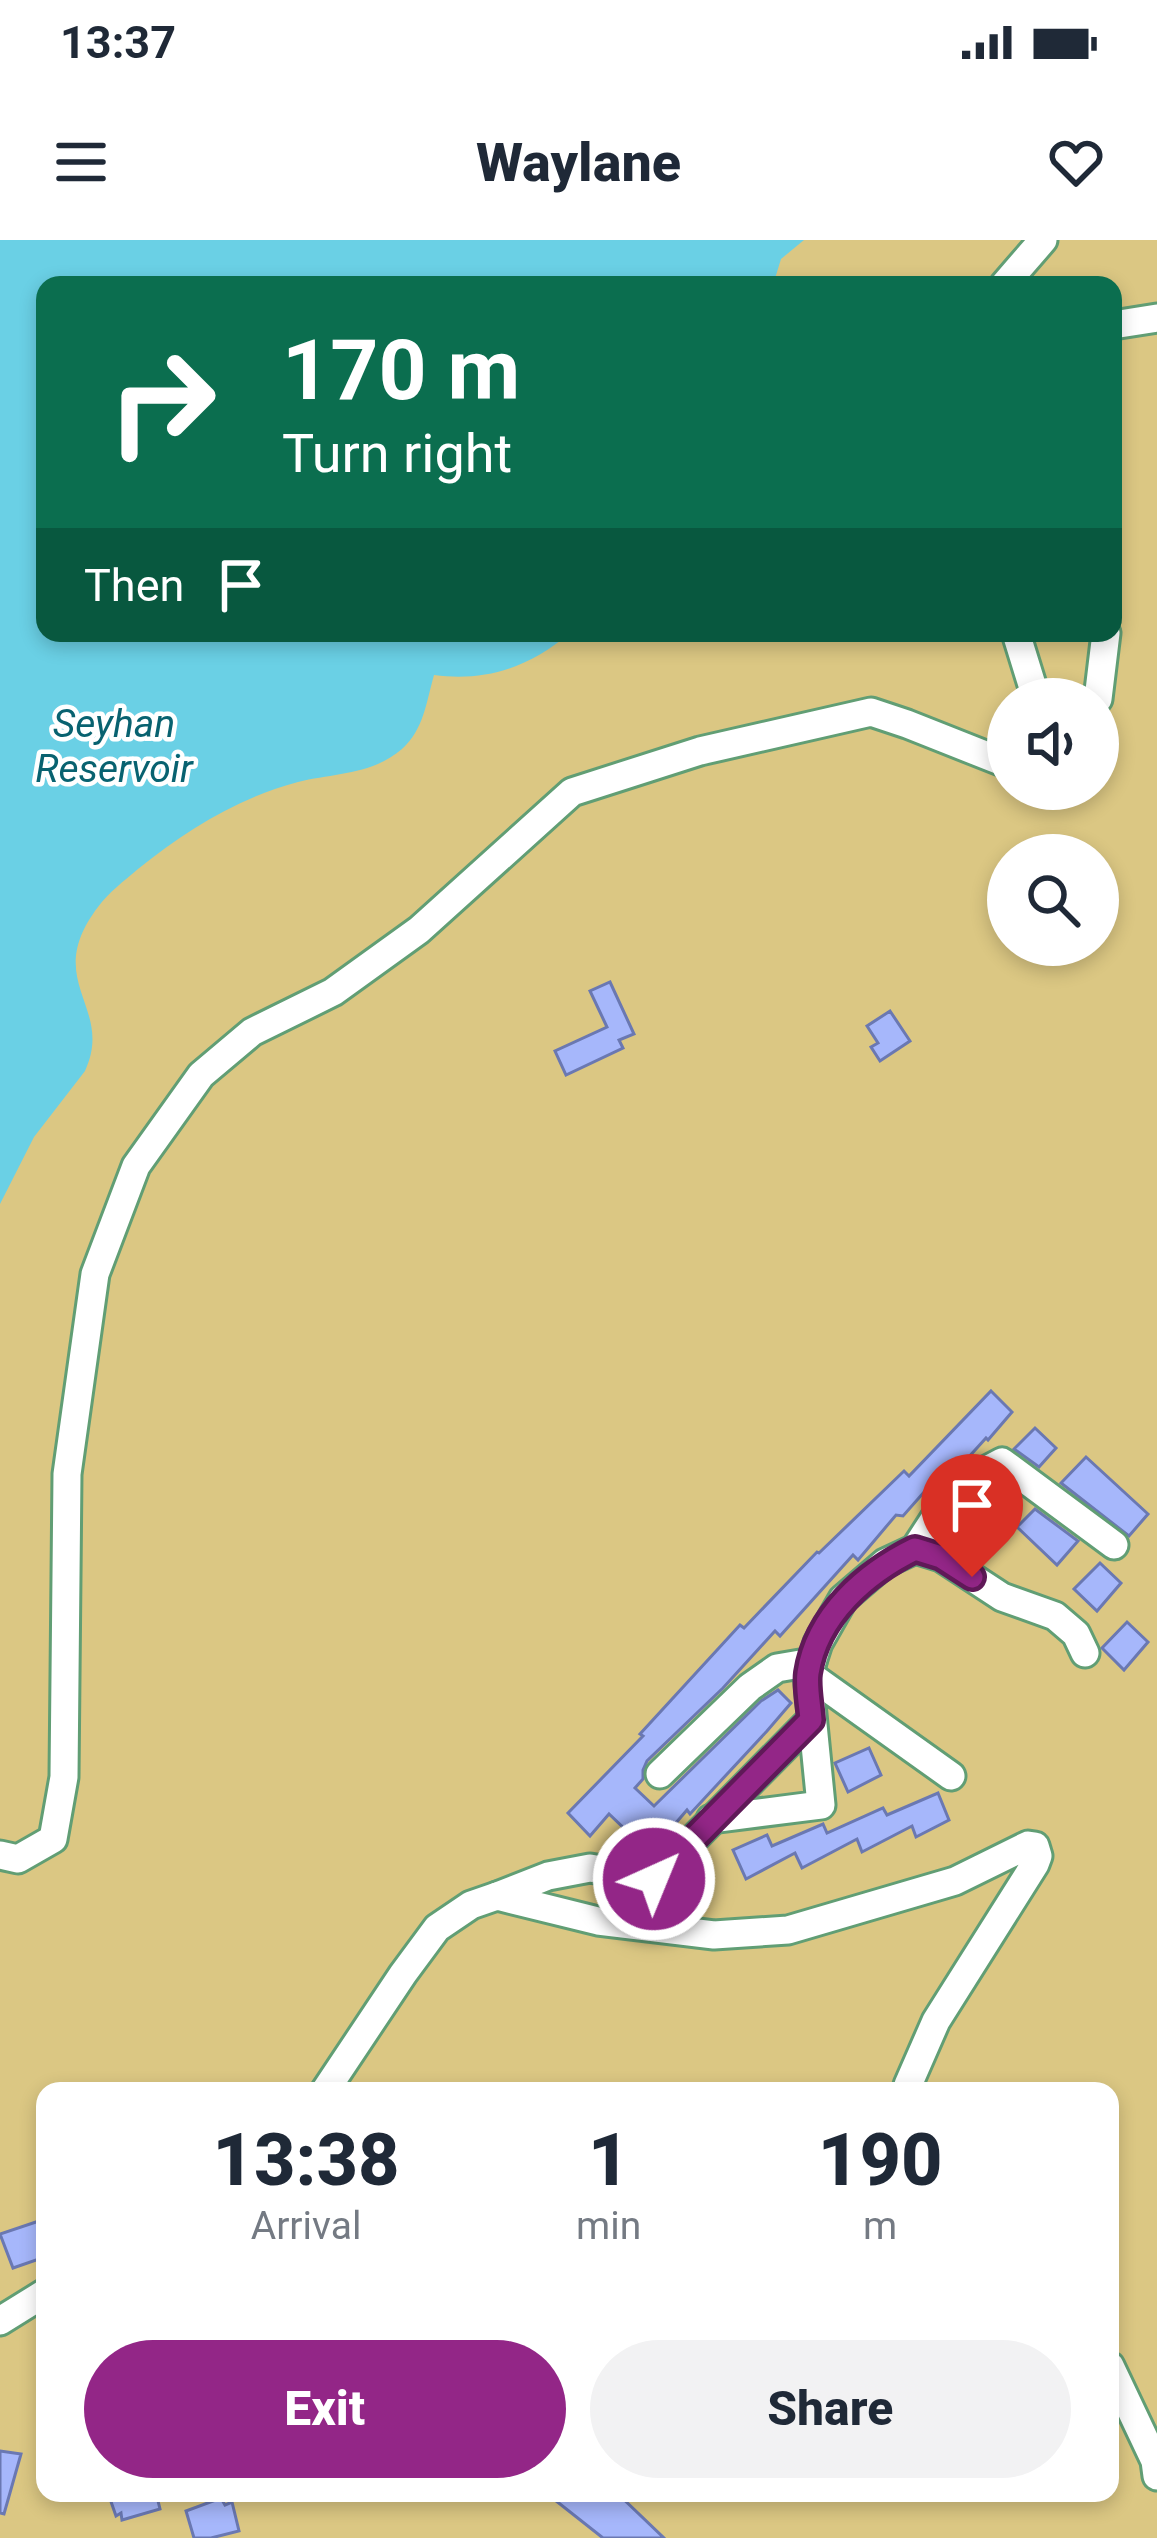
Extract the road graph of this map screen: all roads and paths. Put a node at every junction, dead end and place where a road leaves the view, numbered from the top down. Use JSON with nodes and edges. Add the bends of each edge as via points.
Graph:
{"nodes":[{"id":1,"x":1042,"y":240,"type":"edge"},
{"id":2,"x":1012,"y":276,"type":"edge"},
{"id":3,"x":1157,"y":318,"type":"edge"},
{"id":4,"x":1122,"y":324,"type":"edge"},
{"id":5,"x":1019,"y":642,"type":"edge"},
{"id":6,"x":1105,"y":642,"type":"edge"},
{"id":7,"x":1030,"y":678,"type":"edge"},
{"id":8,"x":1101,"y":678,"type":"edge"},
{"id":9,"x":987,"y":756,"type":"edge"},
{"id":10,"x":1114,"y":1544,"type":"dead end"},
{"id":11,"x":915,"y":1549,"type":"junction"},
{"id":12,"x":1085,"y":1653,"type":"dead end"},
{"id":13,"x":810,"y":1668,"type":"junction"},
{"id":14,"x":811,"y":1720,"type":"junction"},
{"id":15,"x":661,"y":1774,"type":"dead end"},
{"id":16,"x":950,"y":1776,"type":"dead end"},
{"id":17,"x":711,"y":1820,"type":"junction"},
{"id":18,"x":0,"y":1855,"type":"edge"},
{"id":19,"x":497,"y":1896,"type":"junction"},
{"id":20,"x":331,"y":2082,"type":"edge"},
{"id":21,"x":909,"y":2082,"type":"edge"},
{"id":22,"x":36,"y":2299,"type":"edge"},
{"id":23,"x":0,"y":2321,"type":"edge"},
{"id":24,"x":1119,"y":2385,"type":"edge"},
{"id":25,"x":1157,"y":2476,"type":"edge"}],
"edges":[{"from":1,"to":2,"type":"street"},
{"from":3,"to":4,"type":"street"},
{"from":5,"to":7,"type":"street"},
{"from":6,"to":8,"type":"street"},
{"from":9,"to":18,"type":"street","via":[[871,712],[700,751],[572,792],[419,930],[333,992],[252,1032],[201,1075],[136,1166],[95,1274],[67,1474],[64,1777],[53,1839],[18,1859]]},
{"from":10,"to":11,"type":"street","via":[[1002,1462],[939,1512]]},
{"from":11,"to":12,"type":"street","via":[[1055,1616]]},
{"from":11,"to":13,"type":"street","via":[[843,1599]]},
{"from":13,"to":14,"type":"street"},
{"from":13,"to":15,"type":"street","via":[[777,1668]]},
{"from":13,"to":16,"type":"street"},
{"from":14,"to":17,"type":"street"},
{"from":14,"to":17,"type":"street","via":[[821,1805]]},
{"from":17,"to":19,"type":"street","via":[[654,1879],[590,1868]]},
{"from":19,"to":20,"type":"street","via":[[437,1928]]},
{"from":19,"to":21,"type":"street","via":[[598,1921],[714,1935],[788,1930],[955,1881],[1035,1846],[1035,1864],[936,2021]]},
{"from":22,"to":23,"type":"street"},
{"from":24,"to":25,"type":"street"}]}
